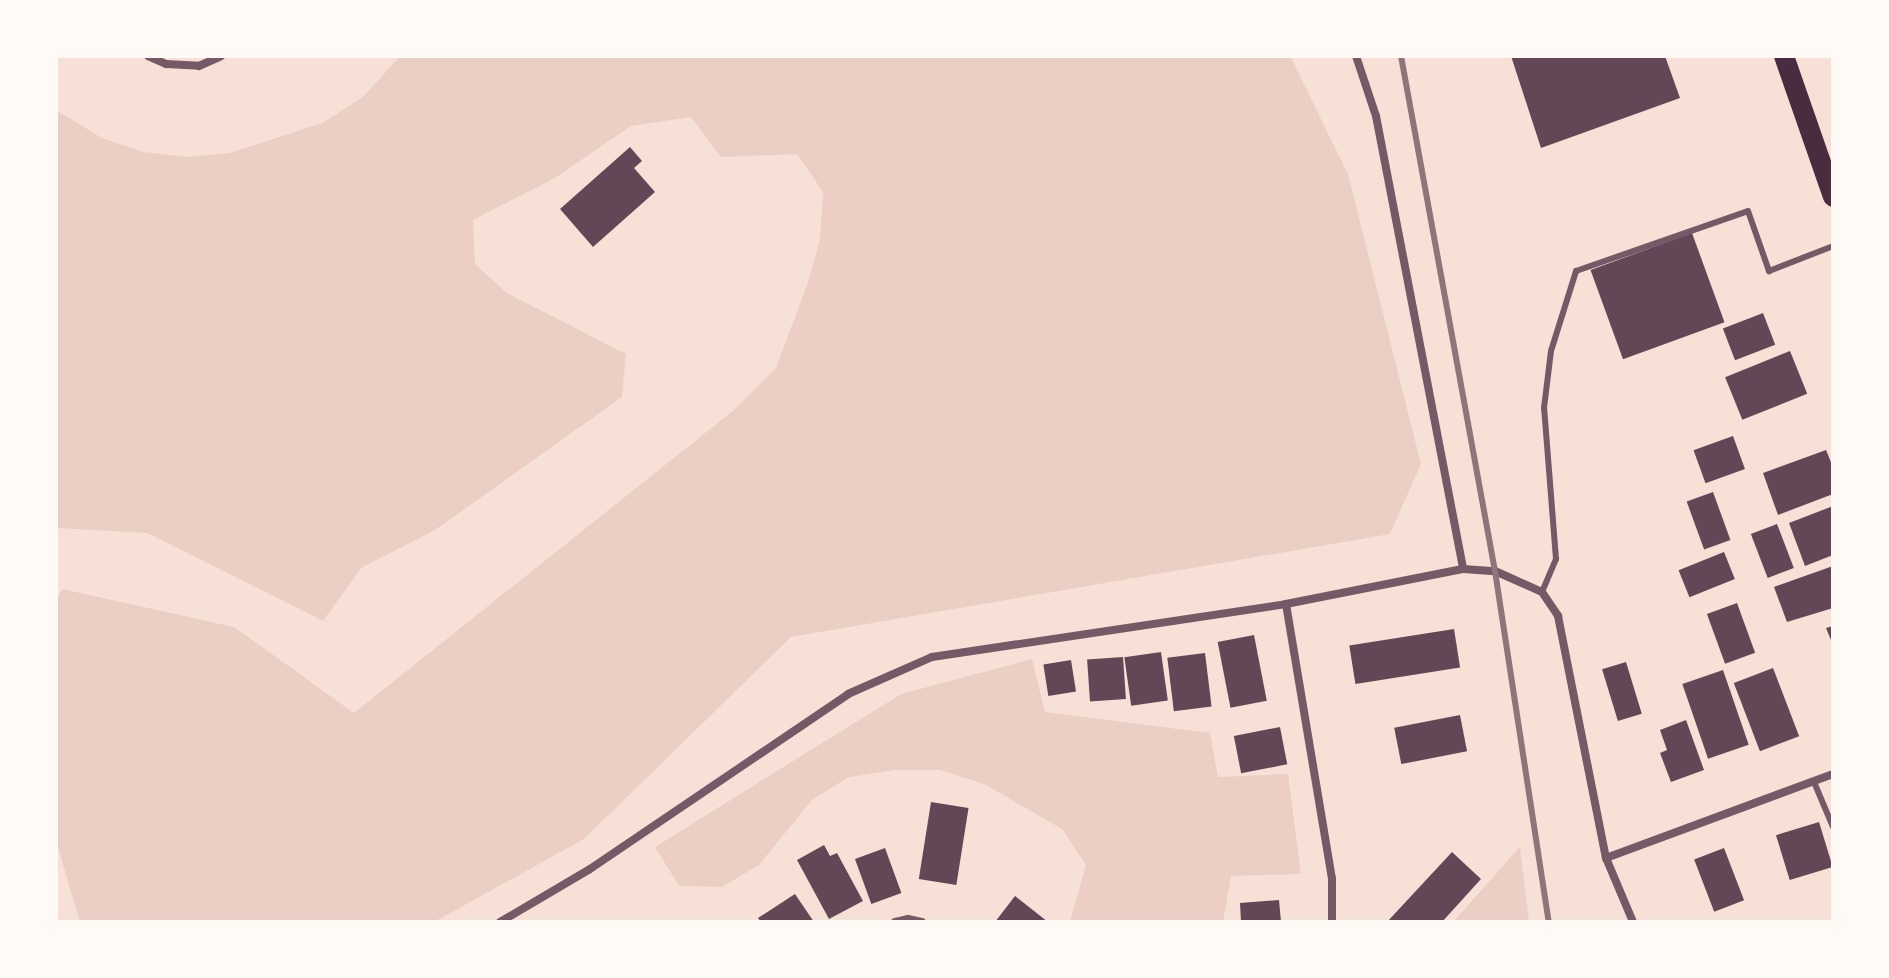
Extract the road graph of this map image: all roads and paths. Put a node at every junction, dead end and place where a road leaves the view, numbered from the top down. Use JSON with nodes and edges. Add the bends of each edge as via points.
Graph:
{"nodes":[{"id":1,"x":148,"y":56,"type":"edge"},
{"id":2,"x":221,"y":56,"type":"edge"},
{"id":3,"x":1356,"y":56,"type":"edge"},
{"id":4,"x":1784,"y":56,"type":"edge"},
{"id":5,"x":1833,"y":197,"type":"edge"},
{"id":6,"x":1833,"y":246,"type":"edge"},
{"id":7,"x":1463,"y":569,"type":"junction"},
{"id":8,"x":1542,"y":592,"type":"junction"},
{"id":9,"x":1286,"y":604,"type":"junction"},
{"id":10,"x":1833,"y":774,"type":"edge"},
{"id":11,"x":1814,"y":782,"type":"junction"},
{"id":12,"x":1833,"y":827,"type":"edge"},
{"id":13,"x":1606,"y":858,"type":"junction"},
{"id":14,"x":500,"y":922,"type":"edge"},
{"id":15,"x":895,"y":922,"type":"edge"},
{"id":16,"x":922,"y":922,"type":"edge"},
{"id":17,"x":1332,"y":922,"type":"edge"},
{"id":18,"x":1633,"y":922,"type":"edge"}],
"edges":[{"from":1,"to":2,"type":"street","via":[[166,64],[199,66]]},
{"from":3,"to":7,"type":"street","via":[[1376,116]]},
{"from":4,"to":5,"type":"main road"},
{"from":6,"to":8,"type":"lane","via":[[1769,271],[1748,211],[1576,271],[1551,351],[1544,408],[1556,559]]},
{"from":7,"to":8,"type":"street","via":[[1495,571]]},
{"from":7,"to":9,"type":"street"},
{"from":8,"to":13,"type":"street","via":[[1558,616]]},
{"from":9,"to":14,"type":"street","via":[[932,657],[895,671],[848,694],[590,869]]},
{"from":9,"to":17,"type":"street","via":[[1332,879]]},
{"from":10,"to":11,"type":"street"},
{"from":11,"to":12,"type":"lane"},
{"from":11,"to":13,"type":"street"},
{"from":13,"to":18,"type":"street"},
{"from":15,"to":16,"type":"street"}]}
